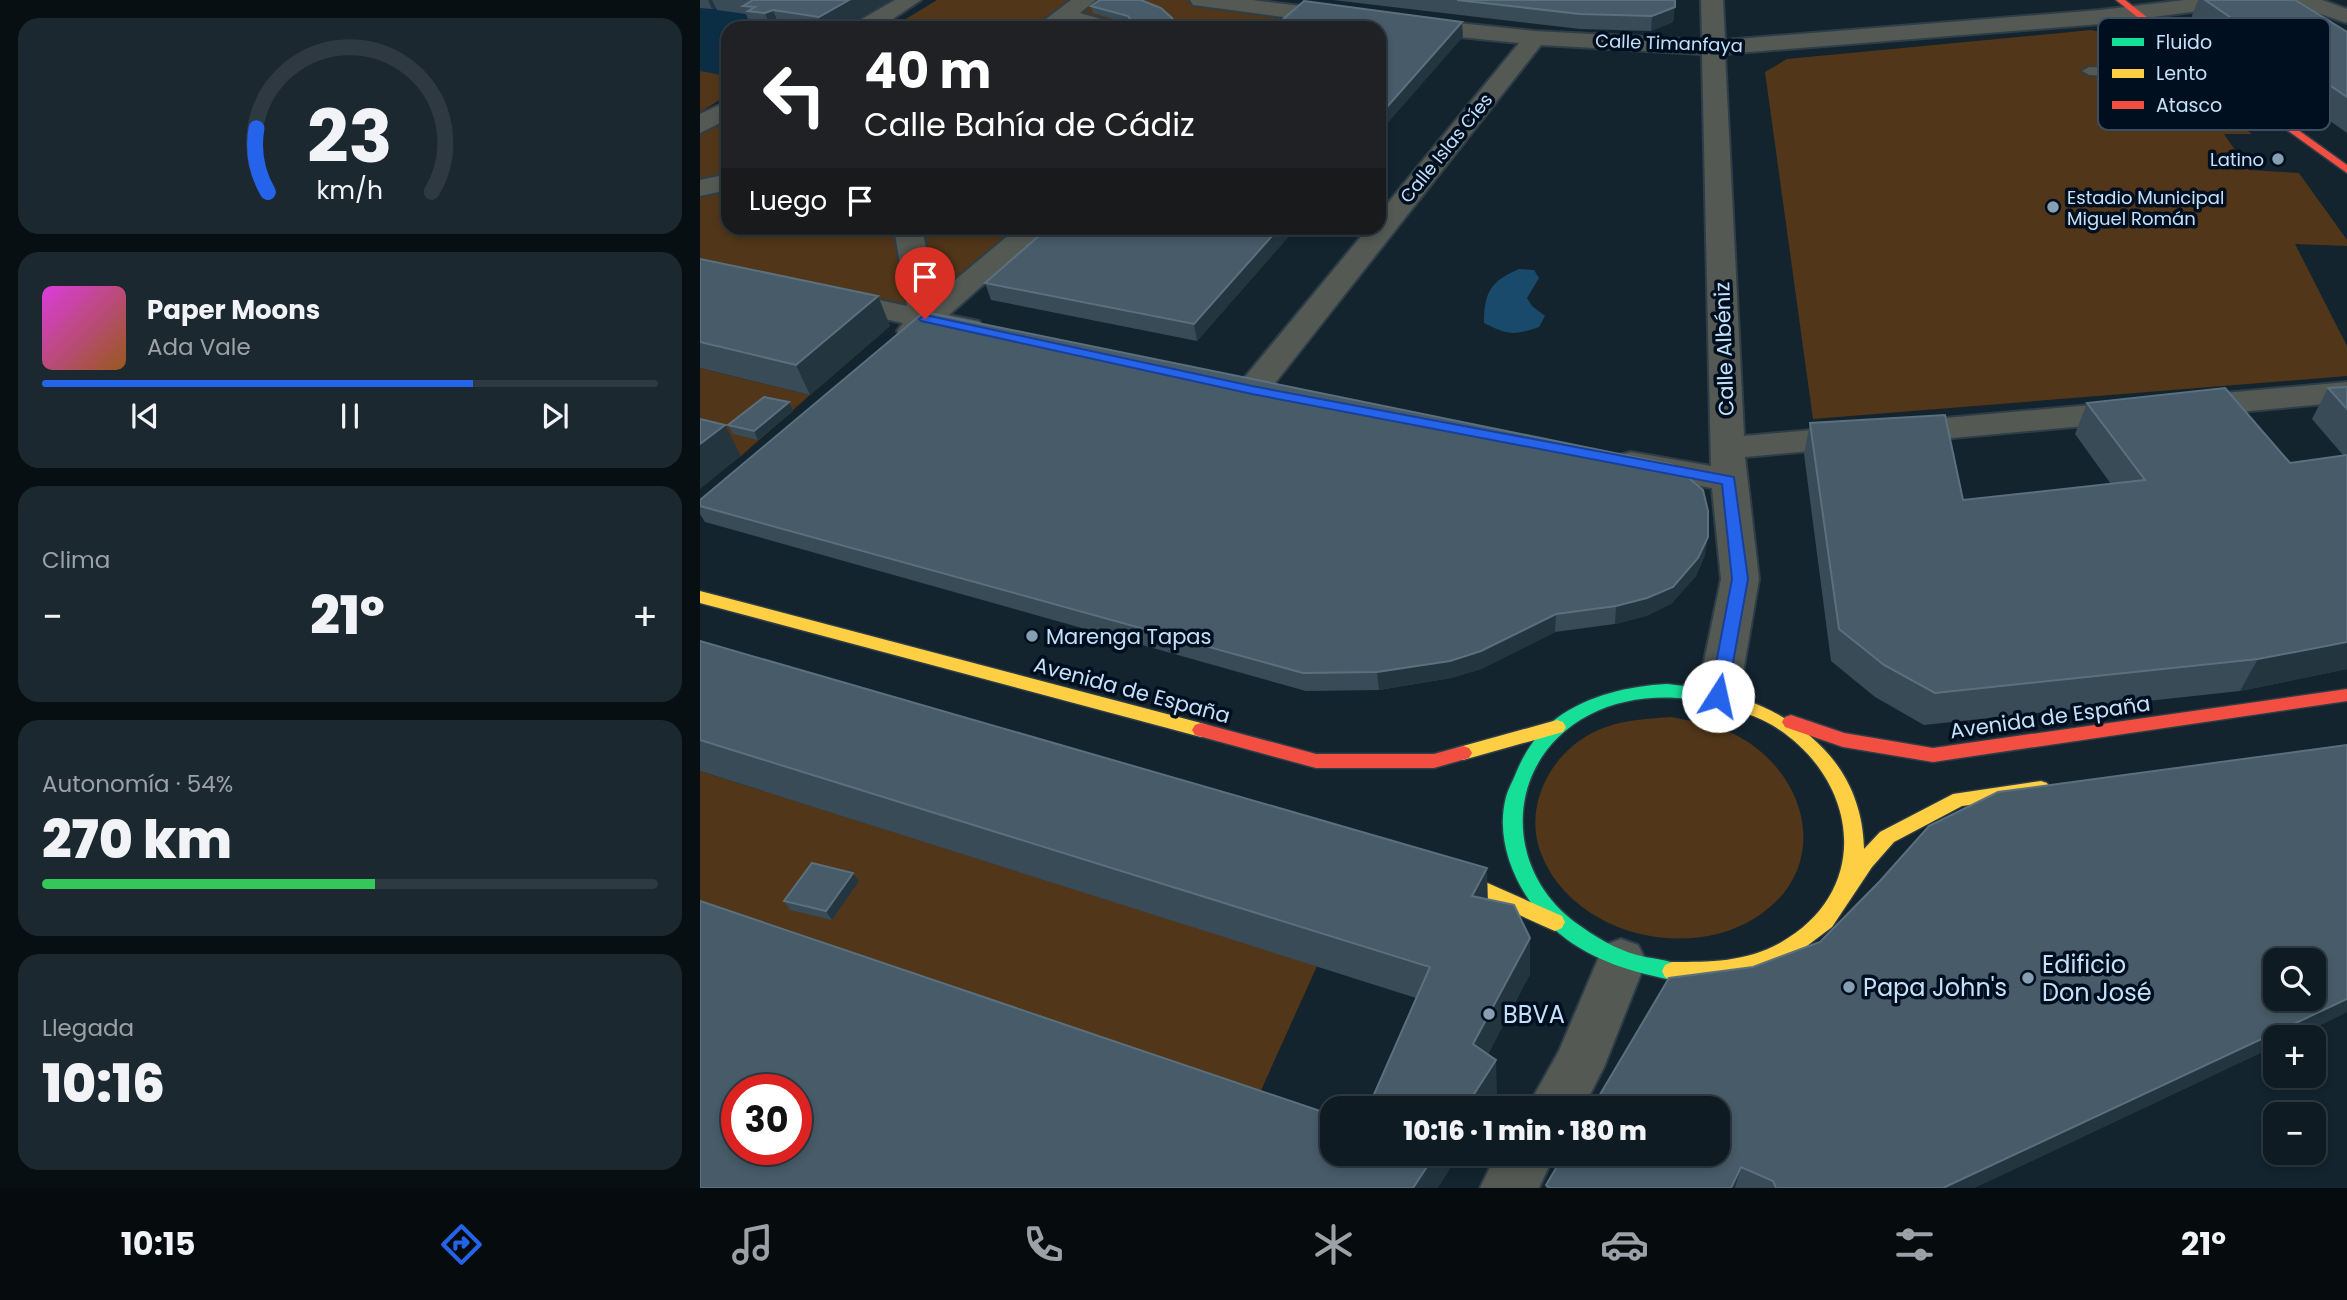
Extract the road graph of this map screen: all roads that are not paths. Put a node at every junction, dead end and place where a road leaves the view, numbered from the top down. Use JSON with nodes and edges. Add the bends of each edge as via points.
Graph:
{"nodes":[{"id":1,"x":910,"y":0,"type":"edge"},
{"id":2,"x":1084,"y":0,"type":"edge"},
{"id":3,"x":1201,"y":0,"type":"edge"},
{"id":4,"x":1712,"y":0,"type":"edge"},
{"id":5,"x":2237,"y":0,"type":"edge"},
{"id":6,"x":2302,"y":0,"type":"edge"},
{"id":7,"x":1294,"y":6,"type":"edge"},
{"id":8,"x":2129,"y":7,"type":"edge"},
{"id":9,"x":2347,"y":16,"type":"edge"},
{"id":10,"x":2143,"y":18,"type":"edge"},
{"id":11,"x":875,"y":21,"type":"edge"},
{"id":12,"x":1055,"y":21,"type":"edge"},
{"id":13,"x":1277,"y":21,"type":"edge"},
{"id":14,"x":1377,"y":21,"type":"edge"},
{"id":15,"x":1386,"y":22,"type":"edge"},
{"id":16,"x":1535,"y":38,"type":"junction"},
{"id":17,"x":1715,"y":48,"type":"junction"},
{"id":18,"x":2088,"y":71,"type":"dead end"},
{"id":19,"x":2098,"y":71,"type":"edge"},
{"id":20,"x":721,"y":112,"type":"edge"},
{"id":21,"x":700,"y":125,"type":"edge"},
{"id":22,"x":2292,"y":130,"type":"edge"},
{"id":23,"x":2347,"y":170,"type":"edge"},
{"id":24,"x":721,"y":184,"type":"edge"},
{"id":25,"x":700,"y":188,"type":"edge"},
{"id":26,"x":1386,"y":223,"type":"edge"},
{"id":27,"x":909,"y":235,"type":"edge"},
{"id":28,"x":1025,"y":235,"type":"edge"},
{"id":29,"x":1377,"y":235,"type":"edge"},
{"id":30,"x":809,"y":294,"type":"edge"},
{"id":31,"x":925,"y":319,"type":"junction"},
{"id":32,"x":993,"y":334,"type":"edge"},
{"id":33,"x":884,"y":354,"type":"edge"},
{"id":34,"x":1252,"y":390,"type":"edge"},
{"id":35,"x":2347,"y":392,"type":"edge"},
{"id":36,"x":1605,"y":458,"type":"edge"},
{"id":37,"x":1728,"y":464,"type":"junction"},
{"id":38,"x":700,"y":597,"type":"edge"},
{"id":39,"x":2347,"y":695,"type":"edge"},
{"id":40,"x":1718,"y":696,"type":"junction"},
{"id":41,"x":1762,"y":712,"type":"junction"},
{"id":42,"x":1557,"y":727,"type":"junction"},
{"id":43,"x":2061,"y":785,"type":"edge"},
{"id":44,"x":1421,"y":862,"type":"edge"},
{"id":45,"x":1844,"y":893,"type":"junction"},
{"id":46,"x":1561,"y":924,"type":"junction"},
{"id":47,"x":1621,"y":961,"type":"junction"},
{"id":48,"x":1562,"y":1096,"type":"edge"},
{"id":49,"x":1521,"y":1166,"type":"edge"},
{"id":50,"x":1508,"y":1188,"type":"edge"}],
"edges":[{"from":1,"to":11,"type":"street"},
{"from":2,"to":12,"type":"street"},
{"from":3,"to":7,"type":"street","name":"Calle Timanfaya"},
{"from":4,"to":17,"type":"street","name":"Calle Albéniz"},
{"from":5,"to":8,"type":"street","name":"Calle Timanfaya"},
{"from":6,"to":9,"type":"street"},
{"from":7,"to":13,"type":"street"},
{"from":7,"to":14,"type":"street","name":"Calle Timanfaya"},
{"from":8,"to":10,"type":"main road"},
{"from":8,"to":17,"type":"street","name":"Calle Timanfaya"},
{"from":15,"to":16,"type":"street","name":"Calle Timanfaya"},
{"from":16,"to":17,"type":"street","name":"Calle Timanfaya"},
{"from":16,"to":26,"type":"street","name":"Calle Islas Cíes"},
{"from":17,"to":37,"type":"street","name":"Calle Albéniz"},
{"from":18,"to":19,"type":"lane"},
{"from":20,"to":21,"type":"street"},
{"from":22,"to":23,"type":"main road"},
{"from":24,"to":25,"type":"street"},
{"from":27,"to":31,"type":"street"},
{"from":28,"to":31,"type":"street"},
{"from":29,"to":34,"type":"street","name":"Calle Islas Cíes"},
{"from":30,"to":31,"type":"street"},
{"from":31,"to":32,"type":"street"},
{"from":31,"to":33,"type":"street"},
{"from":35,"to":37,"type":"street"},
{"from":36,"to":37,"type":"street"},
{"from":37,"to":40,"type":"street","name":"Calle Albéniz","via":[[1740,579]]},
{"from":38,"to":42,"type":"main road","name":"Avenida de España","via":[[1316,761],[1434,761]]},
{"from":39,"to":41,"type":"main road","name":"Avenida de España","via":[[1933,755],[1843,740]]},
{"from":40,"to":41,"type":"main road"},
{"from":40,"to":42,"type":"main road","via":[[1675,690],[1631,693],[1591,705]]},
{"from":41,"to":45,"type":"main road","via":[[1802,737],[1832,770],[1850,809],[1855,851]]},
{"from":42,"to":46,"type":"main road","via":[[1528,759],[1512,798],[1512,842],[1529,885]]},
{"from":43,"to":45,"type":"main road","via":[[1952,801],[1881,841]]},
{"from":44,"to":46,"type":"main road"},
{"from":45,"to":47,"type":"main road","via":[[1818,929],[1778,956],[1729,972],[1675,973]]},
{"from":46,"to":47,"type":"main road"},
{"from":47,"to":48,"type":"street"},
{"from":49,"to":50,"type":"street"}]}
